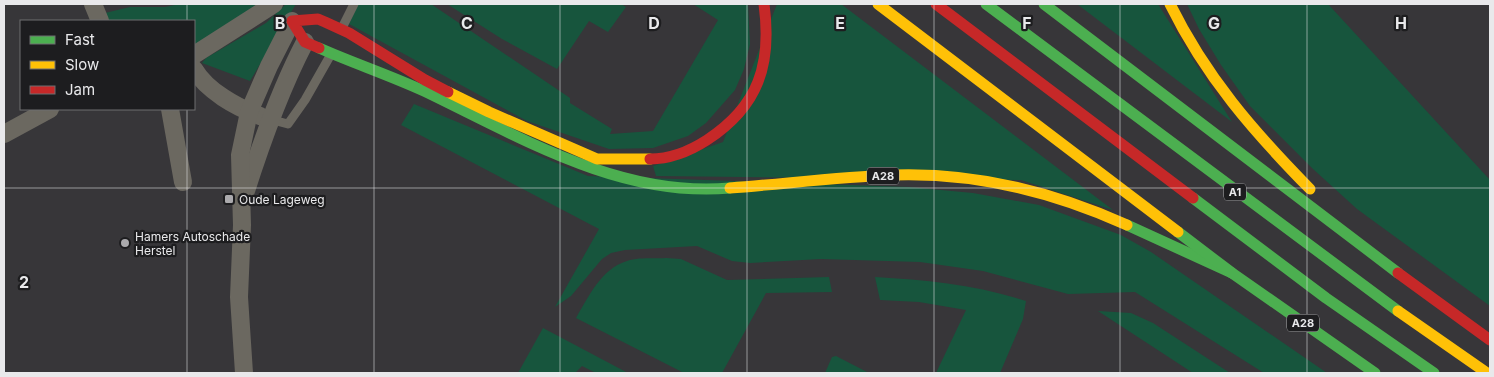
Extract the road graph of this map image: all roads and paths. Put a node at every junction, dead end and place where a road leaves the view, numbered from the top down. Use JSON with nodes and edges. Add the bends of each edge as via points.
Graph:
{"nodes":[{"id":1,"x":93,"y":4,"type":"edge"},
{"id":2,"x":274,"y":4,"type":"edge"},
{"id":3,"x":354,"y":4,"type":"edge"},
{"id":4,"x":764,"y":4,"type":"edge"},
{"id":5,"x":878,"y":4,"type":"edge"},
{"id":6,"x":936,"y":4,"type":"edge"},
{"id":7,"x":986,"y":4,"type":"edge"},
{"id":8,"x":1044,"y":4,"type":"edge"},
{"id":9,"x":1170,"y":4,"type":"edge"},
{"id":10,"x":100,"y":20,"type":"edge"},
{"id":11,"x":292,"y":20,"type":"junction"},
{"id":12,"x":305,"y":42,"type":"junction"},
{"id":13,"x":337,"y":42,"type":"junction"},
{"id":14,"x":195,"y":54,"type":"edge"},
{"id":15,"x":195,"y":71,"type":"edge"},
{"id":16,"x":48,"y":110,"type":"edge"},
{"id":17,"x":170,"y":110,"type":"edge"},
{"id":18,"x":249,"y":112,"type":"junction"},
{"id":19,"x":269,"y":119,"type":"junction"},
{"id":20,"x":4,"y":134,"type":"edge"},
{"id":21,"x":183,"y":182,"type":"dead end"},
{"id":22,"x":242,"y":205,"type":"junction"},
{"id":23,"x":1375,"y":256,"type":"junction"},
{"id":24,"x":1232,"y":273,"type":"junction"},
{"id":25,"x":1490,"y":340,"type":"edge"},
{"id":26,"x":244,"y":373,"type":"edge"},
{"id":27,"x":1376,"y":373,"type":"edge"},
{"id":28,"x":1434,"y":373,"type":"edge"},
{"id":29,"x":1487,"y":373,"type":"edge"}],
"edges":[{"from":1,"to":10,"type":"street"},
{"from":2,"to":14,"type":"street"},
{"from":3,"to":13,"type":"lane"},
{"from":4,"to":13,"type":"highway","number":"A28","via":[[768,34],[759,80],[752,97],[720,132],[694,148],[661,159],[597,159]]},
{"from":5,"to":24,"type":"highway","number":"A28"},
{"from":6,"to":28,"type":"highway","number":"A1","via":[[1326,298]]},
{"from":7,"to":29,"type":"highway","number":"A1","via":[[1359,284]]},
{"from":8,"to":23,"type":"highway"},
{"from":9,"to":23,"type":"highway","via":[[1196,56],[1227,101]]},
{"from":11,"to":12,"type":"highway"},
{"from":11,"to":13,"type":"highway","number":"A28","via":[[318,19]]},
{"from":11,"to":18,"type":"street"},
{"from":12,"to":13,"type":"highway","number":"A28"},
{"from":12,"to":19,"type":"street"},
{"from":13,"to":19,"type":"lane","via":[[288,124]]},
{"from":13,"to":24,"type":"highway","number":"A28","via":[[393,77],[576,163],[652,186],[712,190],[893,175],[986,181],[1038,192],[1081,206]]},
{"from":15,"to":18,"type":"street","via":[[216,92]]},
{"from":16,"to":20,"type":"street"},
{"from":17,"to":21,"type":"street"},
{"from":18,"to":19,"type":"street"},
{"from":18,"to":22,"type":"street","via":[[240,155]]},
{"from":19,"to":22,"type":"street"},
{"from":22,"to":26,"type":"street","via":[[239,297]]},
{"from":23,"to":25,"type":"highway"},
{"from":24,"to":27,"type":"highway","number":"A28"}]}
